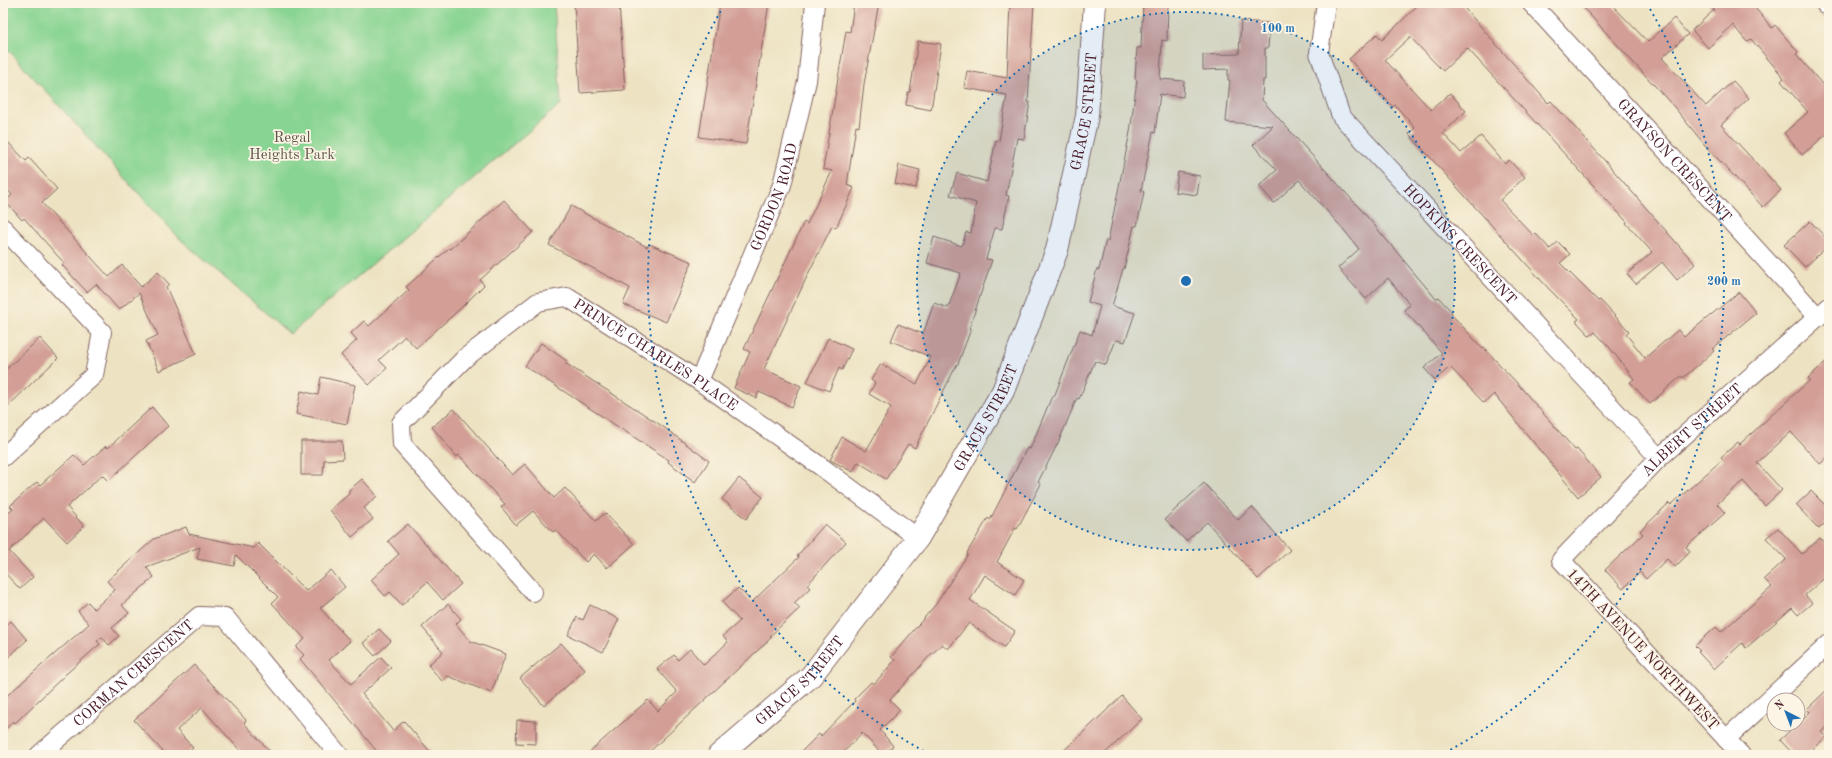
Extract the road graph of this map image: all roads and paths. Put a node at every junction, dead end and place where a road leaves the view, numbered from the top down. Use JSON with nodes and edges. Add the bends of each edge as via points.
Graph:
{"nodes":[{"id":1,"x":816,"y":3,"type":"edge"},
{"id":2,"x":1095,"y":3,"type":"edge"},
{"id":3,"x":1326,"y":3,"type":"edge"},
{"id":4,"x":1531,"y":3,"type":"edge"},
{"id":5,"x":1827,"y":3,"type":"edge"},
{"id":6,"x":1829,"y":5,"type":"edge"},
{"id":7,"x":3,"y":228,"type":"edge"},
{"id":8,"x":1824,"y":312,"type":"edge"},
{"id":9,"x":699,"y":381,"type":"junction"},
{"id":10,"x":3,"y":457,"type":"edge"},
{"id":11,"x":1659,"y":458,"type":"junction"},
{"id":12,"x":918,"y":538,"type":"junction"},
{"id":13,"x":1561,"y":560,"type":"joint"},
{"id":14,"x":533,"y":592,"type":"dead end"},
{"id":15,"x":1829,"y":644,"type":"edge"},
{"id":16,"x":1726,"y":739,"type":"junction"},
{"id":17,"x":39,"y":755,"type":"edge"},
{"id":18,"x":339,"y":755,"type":"edge"},
{"id":19,"x":719,"y":755,"type":"edge"},
{"id":20,"x":1741,"y":755,"type":"edge"}],
"edges":[{"from":1,"to":9,"type":"street","name":"GORDON ROAD","via":[[807,81],[782,185]]},
{"from":2,"to":12,"type":"street","name":"GRACE STREET","via":[[1088,116],[1057,250],[1003,391]]},
{"from":3,"to":11,"type":"street","name":"HOPKINS CRESCENT","via":[[1319,53],[1342,116]]},
{"from":4,"to":8,"type":"street","name":"GRAYSON CRESCENT"},
{"from":5,"to":6,"type":"street"},
{"from":7,"to":10,"type":"street","via":[[102,332],[94,374]]},
{"from":8,"to":11,"type":"street","name":"ALBERT STREET"},
{"from":9,"to":12,"type":"street","name":"PRINCE CHARLES PLACE"},
{"from":9,"to":14,"type":"street","name":"PRINCE CHARLES PLACE","via":[[567,297],[538,302],[465,358],[402,423],[402,444]]},
{"from":11,"to":13,"type":"street","name":"ALBERT STREET"},
{"from":12,"to":19,"type":"street","name":"GRACE STREET","via":[[812,676]]},
{"from":13,"to":16,"type":"street","name":"14TH AVENUE NORTHWEST"},
{"from":15,"to":16,"type":"street"},
{"from":16,"to":20,"type":"street","name":"14TH AVENUE NORTHWEST"},
{"from":17,"to":18,"type":"street","name":"CORMAN CRESCENT","via":[[199,616],[225,617]]}]}
